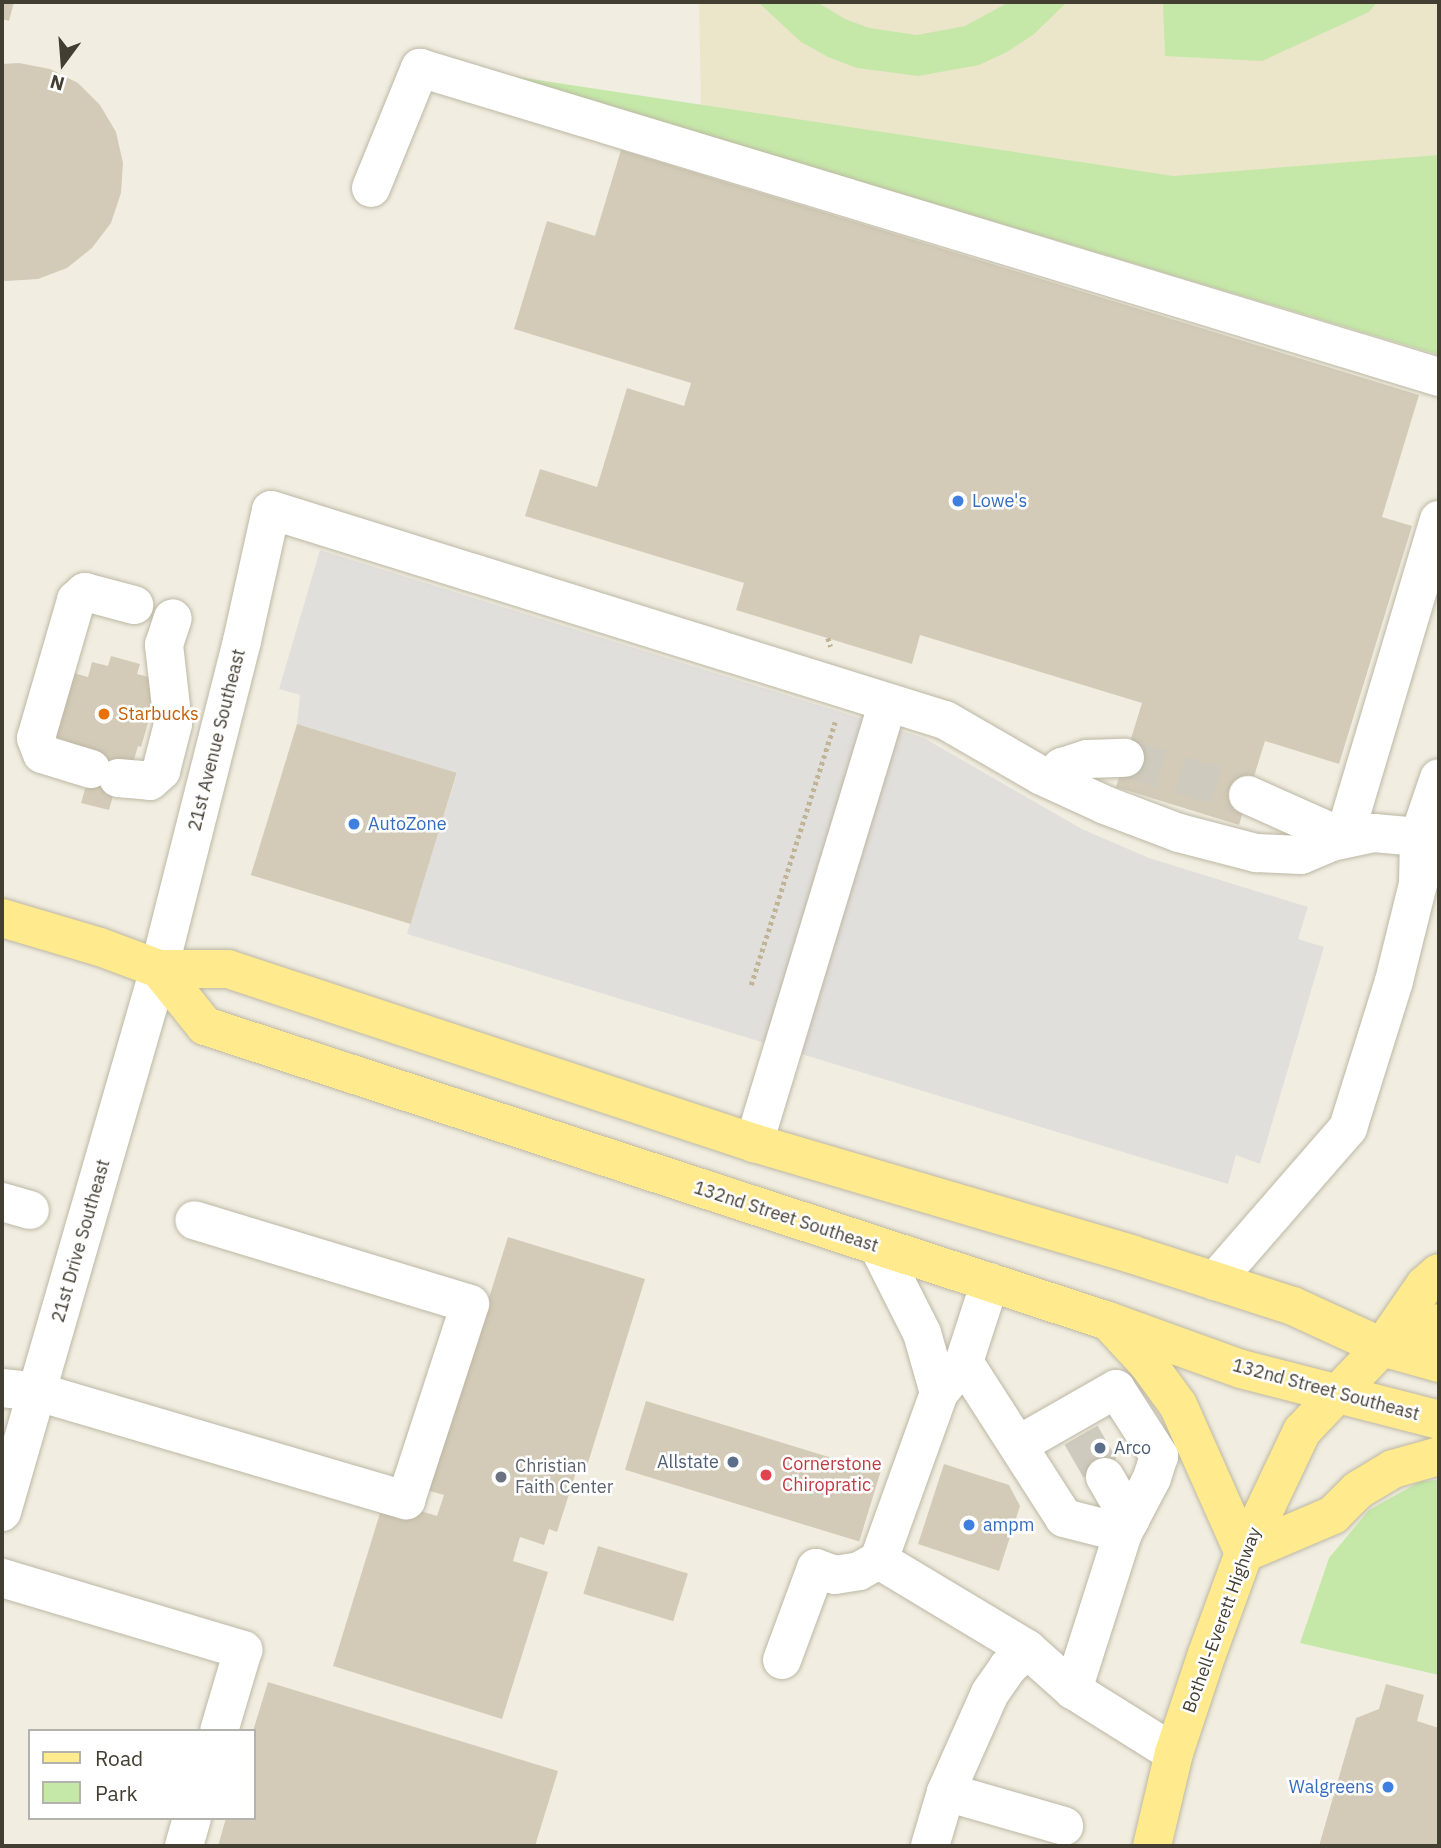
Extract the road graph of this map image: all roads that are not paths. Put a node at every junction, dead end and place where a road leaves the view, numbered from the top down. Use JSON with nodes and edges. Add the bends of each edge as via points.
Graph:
{"nodes":[{"id":1,"x":371,"y":188,"type":"dead end"},
{"id":2,"x":1439,"y":377,"type":"edge"},
{"id":3,"x":1439,"y":520,"type":"edge"},
{"id":4,"x":134,"y":606,"type":"dead end"},
{"id":5,"x":173,"y":618,"type":"dead end"},
{"id":6,"x":888,"y":703,"type":"junction"},
{"id":7,"x":1125,"y":758,"type":"tunnel mouth"},
{"id":8,"x":1439,"y":778,"type":"edge"},
{"id":9,"x":1049,"y":779,"type":"junction"},
{"id":10,"x":1248,"y":795,"type":"tunnel mouth"},
{"id":11,"x":1419,"y":837,"type":"junction"},
{"id":12,"x":1344,"y":838,"type":"junction"},
{"id":13,"x":2,"y":918,"type":"edge"},
{"id":14,"x":159,"y":969,"type":"junction"},
{"id":15,"x":754,"y":1143,"type":"junction"},
{"id":16,"x":194,"y":1220,"type":"dead end"},
{"id":17,"x":878,"y":1246,"type":"junction"},
{"id":18,"x":1439,"y":1273,"type":"edge"},
{"id":19,"x":1215,"y":1281,"type":"junction"},
{"id":20,"x":990,"y":1282,"type":"junction"},
{"id":21,"x":1108,"y":1321,"type":"junction"},
{"id":22,"x":1439,"y":1324,"type":"edge"},
{"id":23,"x":1382,"y":1347,"type":"junction"},
{"id":24,"x":964,"y":1362,"type":"junction"},
{"id":25,"x":1439,"y":1363,"type":"edge"},
{"id":26,"x":20,"y":1390,"type":"edge"},
{"id":27,"x":939,"y":1393,"type":"junction"},
{"id":28,"x":1336,"y":1395,"type":"junction"},
{"id":29,"x":1439,"y":1420,"type":"edge"},
{"id":30,"x":1018,"y":1445,"type":"junction"},
{"id":31,"x":1439,"y":1456,"type":"edge"},
{"id":32,"x":1105,"y":1477,"type":"tunnel mouth"},
{"id":33,"x":2,"y":1512,"type":"edge"},
{"id":34,"x":1126,"y":1527,"type":"junction"},
{"id":35,"x":1244,"y":1553,"type":"junction"},
{"id":36,"x":878,"y":1560,"type":"junction"},
{"id":37,"x":2,"y":1578,"type":"edge"},
{"id":38,"x":1027,"y":1649,"type":"junction"},
{"id":39,"x":782,"y":1660,"type":"dead end"},
{"id":40,"x":1073,"y":1690,"type":"junction"},
{"id":41,"x":220,"y":1729,"type":"edge"},
{"id":42,"x":1174,"y":1753,"type":"junction"},
{"id":43,"x":946,"y":1793,"type":"junction"},
{"id":44,"x":191,"y":1820,"type":"edge"},
{"id":45,"x":1064,"y":1826,"type":"dead end"},
{"id":46,"x":184,"y":1846,"type":"edge"},
{"id":47,"x":930,"y":1846,"type":"edge"},
{"id":48,"x":1153,"y":1846,"type":"edge"}],
"edges":[{"from":1,"to":2,"type":"street","via":[[420,68]]},
{"from":3,"to":12,"type":"street"},
{"from":4,"to":5,"type":"street","via":[[85,592],[76,600],[36,738],[42,754],[104,774],[150,781],[161,771],[173,724],[164,645]]},
{"from":6,"to":9,"type":"street","via":[[945,720]]},
{"from":6,"to":14,"type":"street","name":"21st Avenue Southeast","via":[[271,510]]},
{"from":6,"to":15,"type":"street"},
{"from":7,"to":9,"type":"street","via":[[1087,759],[1062,768]]},
{"from":8,"to":11,"type":"street"},
{"from":9,"to":12,"type":"street","via":[[1179,832],[1256,853],[1301,855]]},
{"from":10,"to":12,"type":"street"},
{"from":11,"to":12,"type":"street","via":[[1374,832]]},
{"from":11,"to":19,"type":"street","via":[[1418,884],[1348,1128]]},
{"from":13,"to":14,"type":"main road"},
{"from":14,"to":15,"type":"main road","via":[[229,969]]},
{"from":14,"to":17,"type":"main road","name":"132nd Street Southeast","via":[[205,1026]]},
{"from":14,"to":26,"type":"street","name":"21st Drive Southeast"},
{"from":15,"to":19,"type":"main road"},
{"from":16,"to":26,"type":"street","via":[[470,1304],[406,1500]]},
{"from":17,"to":20,"type":"main road","name":"132nd Street Southeast"},
{"from":17,"to":27,"type":"street","via":[[922,1333]]},
{"from":18,"to":23,"type":"main road","name":"Bothell-Everett Highway","via":[[1425,1285]]},
{"from":19,"to":23,"type":"main road","via":[[1293,1306]]},
{"from":20,"to":21,"type":"main road","name":"132nd Street Southeast"},
{"from":20,"to":24,"type":"street"},
{"from":21,"to":28,"type":"main road","name":"132nd Street Southeast","via":[[1241,1369]]},
{"from":21,"to":35,"type":"main road","via":[[1178,1405]]},
{"from":22,"to":23,"type":"main road","name":"Bothell-Everett Highway"},
{"from":23,"to":25,"type":"main road"},
{"from":23,"to":28,"type":"main road","name":"Bothell-Everett Highway"},
{"from":24,"to":27,"type":"street"},
{"from":24,"to":30,"type":"street"},
{"from":26,"to":33,"type":"street","name":"21st Drive Southeast"},
{"from":27,"to":36,"type":"street"},
{"from":28,"to":29,"type":"main road","name":"132nd Street Southeast"},
{"from":28,"to":35,"type":"main road","name":"Bothell-Everett Highway","via":[[1302,1431]]},
{"from":30,"to":34,"type":"street","via":[[1064,1518]]},
{"from":30,"to":34,"type":"street","via":[[1075,1425],[1116,1390],[1160,1456]]},
{"from":31,"to":35,"type":"main road","via":[[1393,1469],[1358,1490],[1333,1515]]},
{"from":32,"to":34,"type":"street"},
{"from":34,"to":40,"type":"street"},
{"from":35,"to":42,"type":"main road","name":"Bothell-Everett Highway"},
{"from":36,"to":38,"type":"street"},
{"from":36,"to":39,"type":"street","via":[[859,1571],[835,1576],[816,1568]]},
{"from":37,"to":41,"type":"street","via":[[243,1650]]},
{"from":38,"to":40,"type":"street"},
{"from":38,"to":43,"type":"street","via":[[990,1693]]},
{"from":40,"to":42,"type":"street"},
{"from":42,"to":48,"type":"main road","name":"Bothell-Everett Highway"},
{"from":43,"to":45,"type":"street"},
{"from":43,"to":47,"type":"street"},
{"from":44,"to":46,"type":"street"}]}
